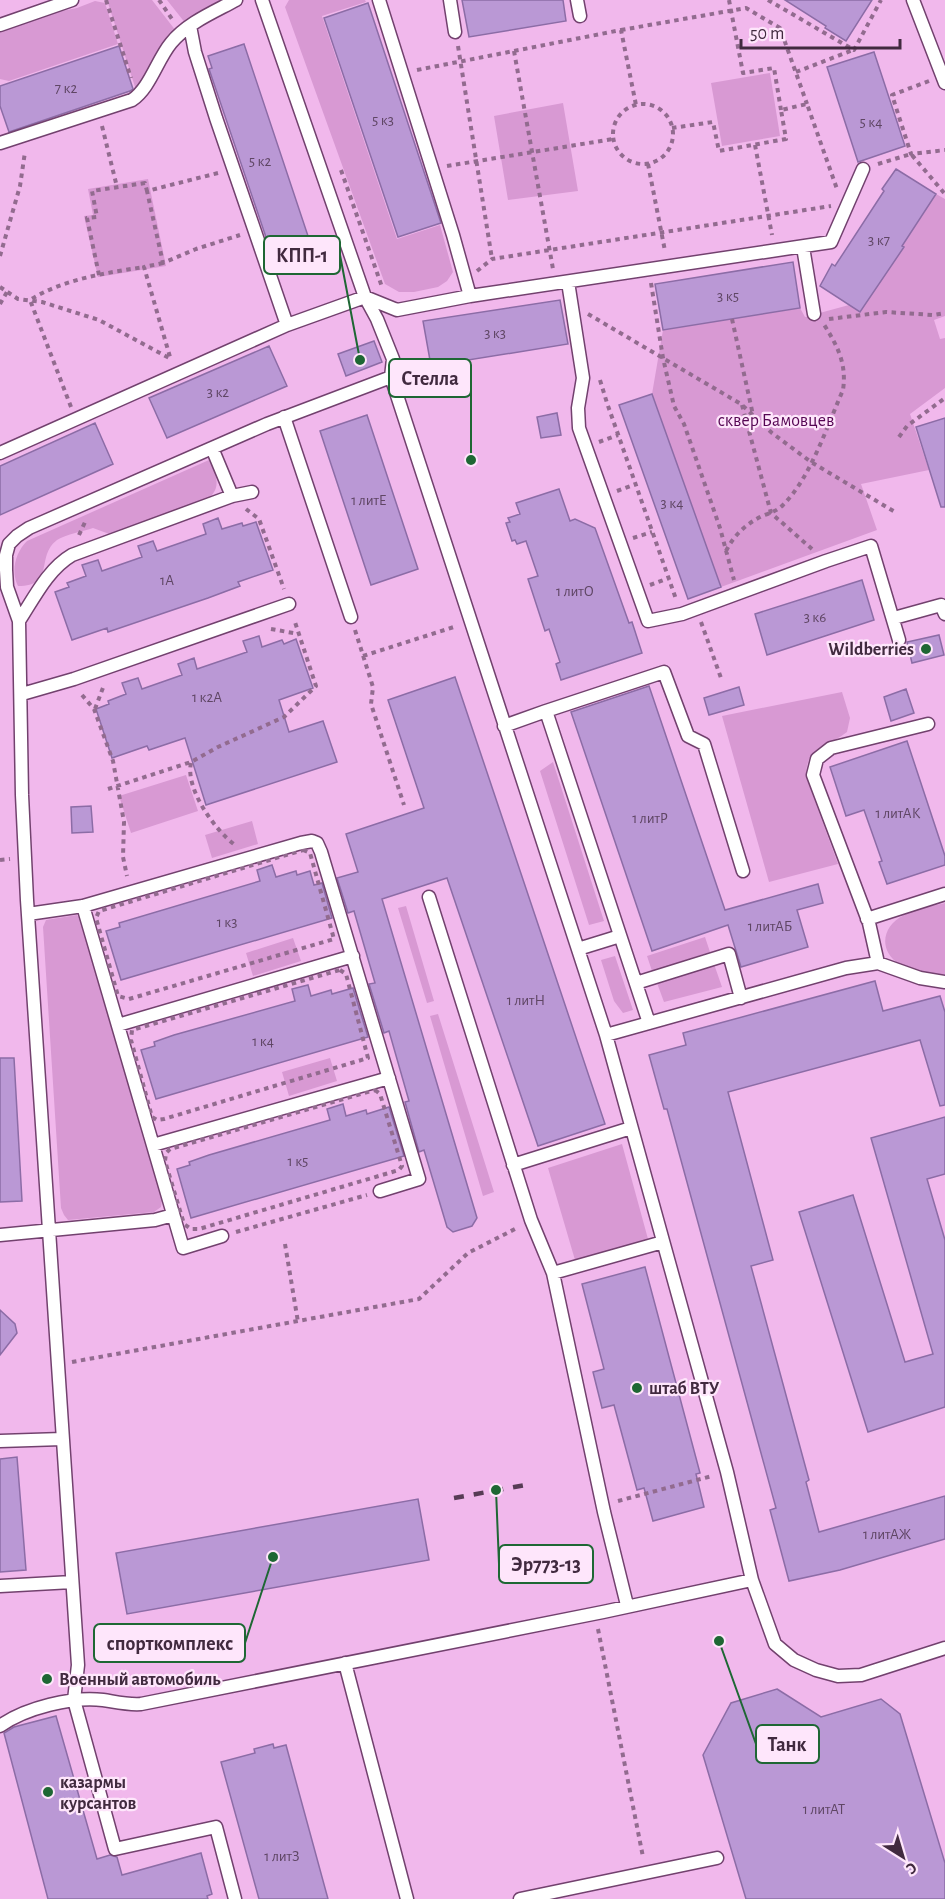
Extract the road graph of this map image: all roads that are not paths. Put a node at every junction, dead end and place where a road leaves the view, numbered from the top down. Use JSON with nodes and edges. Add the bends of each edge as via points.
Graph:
{"nodes":[{"id":1,"x":72,"y":0,"type":"edge"},
{"id":2,"x":236,"y":0,"type":"edge"},
{"id":3,"x":262,"y":0,"type":"edge"},
{"id":4,"x":379,"y":0,"type":"edge"},
{"id":5,"x":450,"y":0,"type":"edge"},
{"id":6,"x":577,"y":0,"type":"edge"},
{"id":7,"x":913,"y":0,"type":"edge"},
{"id":8,"x":580,"y":16,"type":"dead end"},
{"id":9,"x":0,"y":25,"type":"edge"},
{"id":10,"x":185,"y":29,"type":"junction"},
{"id":11,"x":455,"y":32,"type":"road end"},
{"id":12,"x":943,"y":80,"type":"edge"},
{"id":13,"x":0,"y":143,"type":"edge"},
{"id":14,"x":863,"y":169,"type":"road end"},
{"id":15,"x":803,"y":246,"type":"junction"},
{"id":16,"x":562,"y":283,"type":"junction"},
{"id":17,"x":470,"y":296,"type":"junction"},
{"id":18,"x":365,"y":297,"type":"junction"},
{"id":19,"x":814,"y":314,"type":"dead end"},
{"id":20,"x":287,"y":325,"type":"junction"},
{"id":21,"x":391,"y":376,"type":"junction"},
{"id":22,"x":284,"y":417,"type":"junction"},
{"id":23,"x":212,"y":448,"type":"junction"},
{"id":24,"x":0,"y":453,"type":"edge"},
{"id":25,"x":252,"y":492,"type":"dead end"},
{"id":26,"x":232,"y":496,"type":"junction"},
{"id":27,"x":289,"y":604,"type":"dead end"},
{"id":28,"x":944,"y":608,"type":"edge"},
{"id":29,"x":351,"y":618,"type":"road end"},
{"id":30,"x":894,"y":618,"type":"junction"},
{"id":31,"x":19,"y":621,"type":"junction"},
{"id":32,"x":899,"y":640,"type":"dead end"},
{"id":33,"x":22,"y":694,"type":"junction"},
{"id":34,"x":546,"y":711,"type":"junction"},
{"id":35,"x":928,"y":724,"type":"dead end"},
{"id":36,"x":504,"y":726,"type":"junction"},
{"id":37,"x":743,"y":871,"type":"dead end"},
{"id":38,"x":945,"y":894,"type":"edge"},
{"id":39,"x":429,"y":897,"type":"dead end"},
{"id":40,"x":83,"y":906,"type":"junction"},
{"id":41,"x":28,"y":914,"type":"junction"},
{"id":42,"x":867,"y":919,"type":"junction"},
{"id":43,"x":620,"y":936,"type":"junction"},
{"id":44,"x":578,"y":949,"type":"junction"},
{"id":45,"x":353,"y":956,"type":"junction"},
{"id":46,"x":878,"y":963,"type":"junction"},
{"id":47,"x":945,"y":982,"type":"edge"},
{"id":48,"x":636,"y":983,"type":"junction"},
{"id":49,"x":741,"y":998,"type":"junction"},
{"id":50,"x":649,"y":1023,"type":"junction"},
{"id":51,"x":118,"y":1025,"type":"junction"},
{"id":52,"x":606,"y":1035,"type":"junction"},
{"id":53,"x":389,"y":1078,"type":"junction"},
{"id":54,"x":631,"y":1128,"type":"junction"},
{"id":55,"x":153,"y":1145,"type":"junction"},
{"id":56,"x":513,"y":1165,"type":"junction"},
{"id":57,"x":380,"y":1191,"type":"road end"},
{"id":58,"x":173,"y":1215,"type":"junction"},
{"id":59,"x":49,"y":1230,"type":"junction"},
{"id":60,"x":0,"y":1235,"type":"edge"},
{"id":61,"x":222,"y":1236,"type":"road end"},
{"id":62,"x":663,"y":1242,"type":"junction"},
{"id":63,"x":554,"y":1273,"type":"junction"},
{"id":64,"x":62,"y":1438,"type":"junction"},
{"id":65,"x":0,"y":1441,"type":"edge"},
{"id":66,"x":752,"y":1580,"type":"junction"},
{"id":67,"x":72,"y":1582,"type":"junction"},
{"id":68,"x":0,"y":1586,"type":"edge"},
{"id":69,"x":627,"y":1605,"type":"junction"},
{"id":70,"x":945,"y":1648,"type":"edge"},
{"id":71,"x":345,"y":1663,"type":"junction"},
{"id":72,"x":74,"y":1700,"type":"junction"},
{"id":73,"x":0,"y":1726,"type":"edge"},
{"id":74,"x":717,"y":1858,"type":"dead end"},
{"id":75,"x":581,"y":1886,"type":"junction"},
{"id":76,"x":235,"y":1899,"type":"edge"},
{"id":77,"x":407,"y":1899,"type":"edge"},
{"id":78,"x":520,"y":1899,"type":"edge"},
{"id":79,"x":583,"y":1899,"type":"edge"}],
"edges":[{"from":1,"to":9,"type":"lane"},
{"from":2,"to":10,"type":"lane"},
{"from":3,"to":18,"type":"lane"},
{"from":4,"to":17,"type":"lane"},
{"from":5,"to":11,"type":"lane"},
{"from":6,"to":8,"type":"lane"},
{"from":7,"to":12,"type":"lane"},
{"from":10,"to":13,"type":"lane","via":[[171,42],[137,96]]},
{"from":10,"to":20,"type":"lane"},
{"from":14,"to":15,"type":"lane","via":[[831,242]]},
{"from":15,"to":16,"type":"lane"},
{"from":15,"to":19,"type":"lane"},
{"from":16,"to":17,"type":"lane"},
{"from":16,"to":30,"type":"lane","via":[[583,378],[579,428],[648,621],[682,614],[871,546]]},
{"from":17,"to":18,"type":"lane","via":[[397,310]]},
{"from":18,"to":20,"type":"lane"},
{"from":18,"to":21,"type":"lane","via":[[393,359]]},
{"from":20,"to":24,"type":"lane"},
{"from":21,"to":22,"type":"lane"},
{"from":21,"to":36,"type":"lane"},
{"from":22,"to":23,"type":"lane"},
{"from":22,"to":29,"type":"lane"},
{"from":23,"to":26,"type":"lane"},
{"from":23,"to":31,"type":"lane","via":[[17,536],[6,555],[7,587]]},
{"from":25,"to":26,"type":"lane"},
{"from":26,"to":31,"type":"lane","via":[[61,561]]},
{"from":27,"to":33,"type":"lane"},
{"from":28,"to":30,"type":"lane"},
{"from":30,"to":32,"type":"lane"},
{"from":31,"to":33,"type":"lane"},
{"from":33,"to":41,"type":"lane"},
{"from":34,"to":36,"type":"lane"},
{"from":34,"to":37,"type":"lane","via":[[664,672],[688,736],[704,744]]},
{"from":34,"to":43,"type":"lane"},
{"from":35,"to":42,"type":"lane","via":[[831,748],[817,759],[813,775]]},
{"from":36,"to":44,"type":"lane"},
{"from":38,"to":42,"type":"lane"},
{"from":39,"to":56,"type":"lane"},
{"from":40,"to":41,"type":"lane"},
{"from":40,"to":45,"type":"lane","via":[[133,896],[312,841],[321,852]]},
{"from":40,"to":51,"type":"lane"},
{"from":41,"to":59,"type":"lane"},
{"from":42,"to":46,"type":"lane"},
{"from":43,"to":44,"type":"lane"},
{"from":43,"to":48,"type":"lane"},
{"from":44,"to":52,"type":"lane"},
{"from":45,"to":51,"type":"lane"},
{"from":45,"to":53,"type":"lane"},
{"from":46,"to":47,"type":"lane"},
{"from":46,"to":49,"type":"lane","via":[[846,968]]},
{"from":48,"to":49,"type":"lane","via":[[729,954]]},
{"from":48,"to":50,"type":"lane"},
{"from":49,"to":50,"type":"lane"},
{"from":50,"to":52,"type":"lane"},
{"from":51,"to":55,"type":"lane"},
{"from":52,"to":54,"type":"lane"},
{"from":53,"to":55,"type":"lane"},
{"from":53,"to":57,"type":"lane","via":[[419,1179]]},
{"from":54,"to":56,"type":"lane"},
{"from":54,"to":62,"type":"lane"},
{"from":55,"to":58,"type":"lane"},
{"from":56,"to":63,"type":"lane"},
{"from":58,"to":59,"type":"lane"},
{"from":58,"to":61,"type":"lane","via":[[183,1248]]},
{"from":59,"to":60,"type":"lane"},
{"from":59,"to":64,"type":"lane"},
{"from":62,"to":63,"type":"lane"},
{"from":62,"to":66,"type":"lane","via":[[727,1472]]},
{"from":63,"to":69,"type":"lane"},
{"from":64,"to":65,"type":"lane"},
{"from":64,"to":67,"type":"lane"},
{"from":66,"to":69,"type":"lane"},
{"from":66,"to":70,"type":"lane","via":[[775,1644],[816,1670],[838,1676],[861,1675]]},
{"from":67,"to":68,"type":"lane"},
{"from":67,"to":72,"type":"lane","via":[[78,1665]]},
{"from":69,"to":71,"type":"lane"},
{"from":71,"to":72,"type":"lane","via":[[141,1704]]},
{"from":71,"to":77,"type":"lane"},
{"from":72,"to":73,"type":"lane","via":[[24,1713]]},
{"from":72,"to":76,"type":"lane","via":[[115,1849],[216,1827]]},
{"from":74,"to":75,"type":"lane"},
{"from":75,"to":78,"type":"lane"},
{"from":75,"to":79,"type":"lane"}]}
